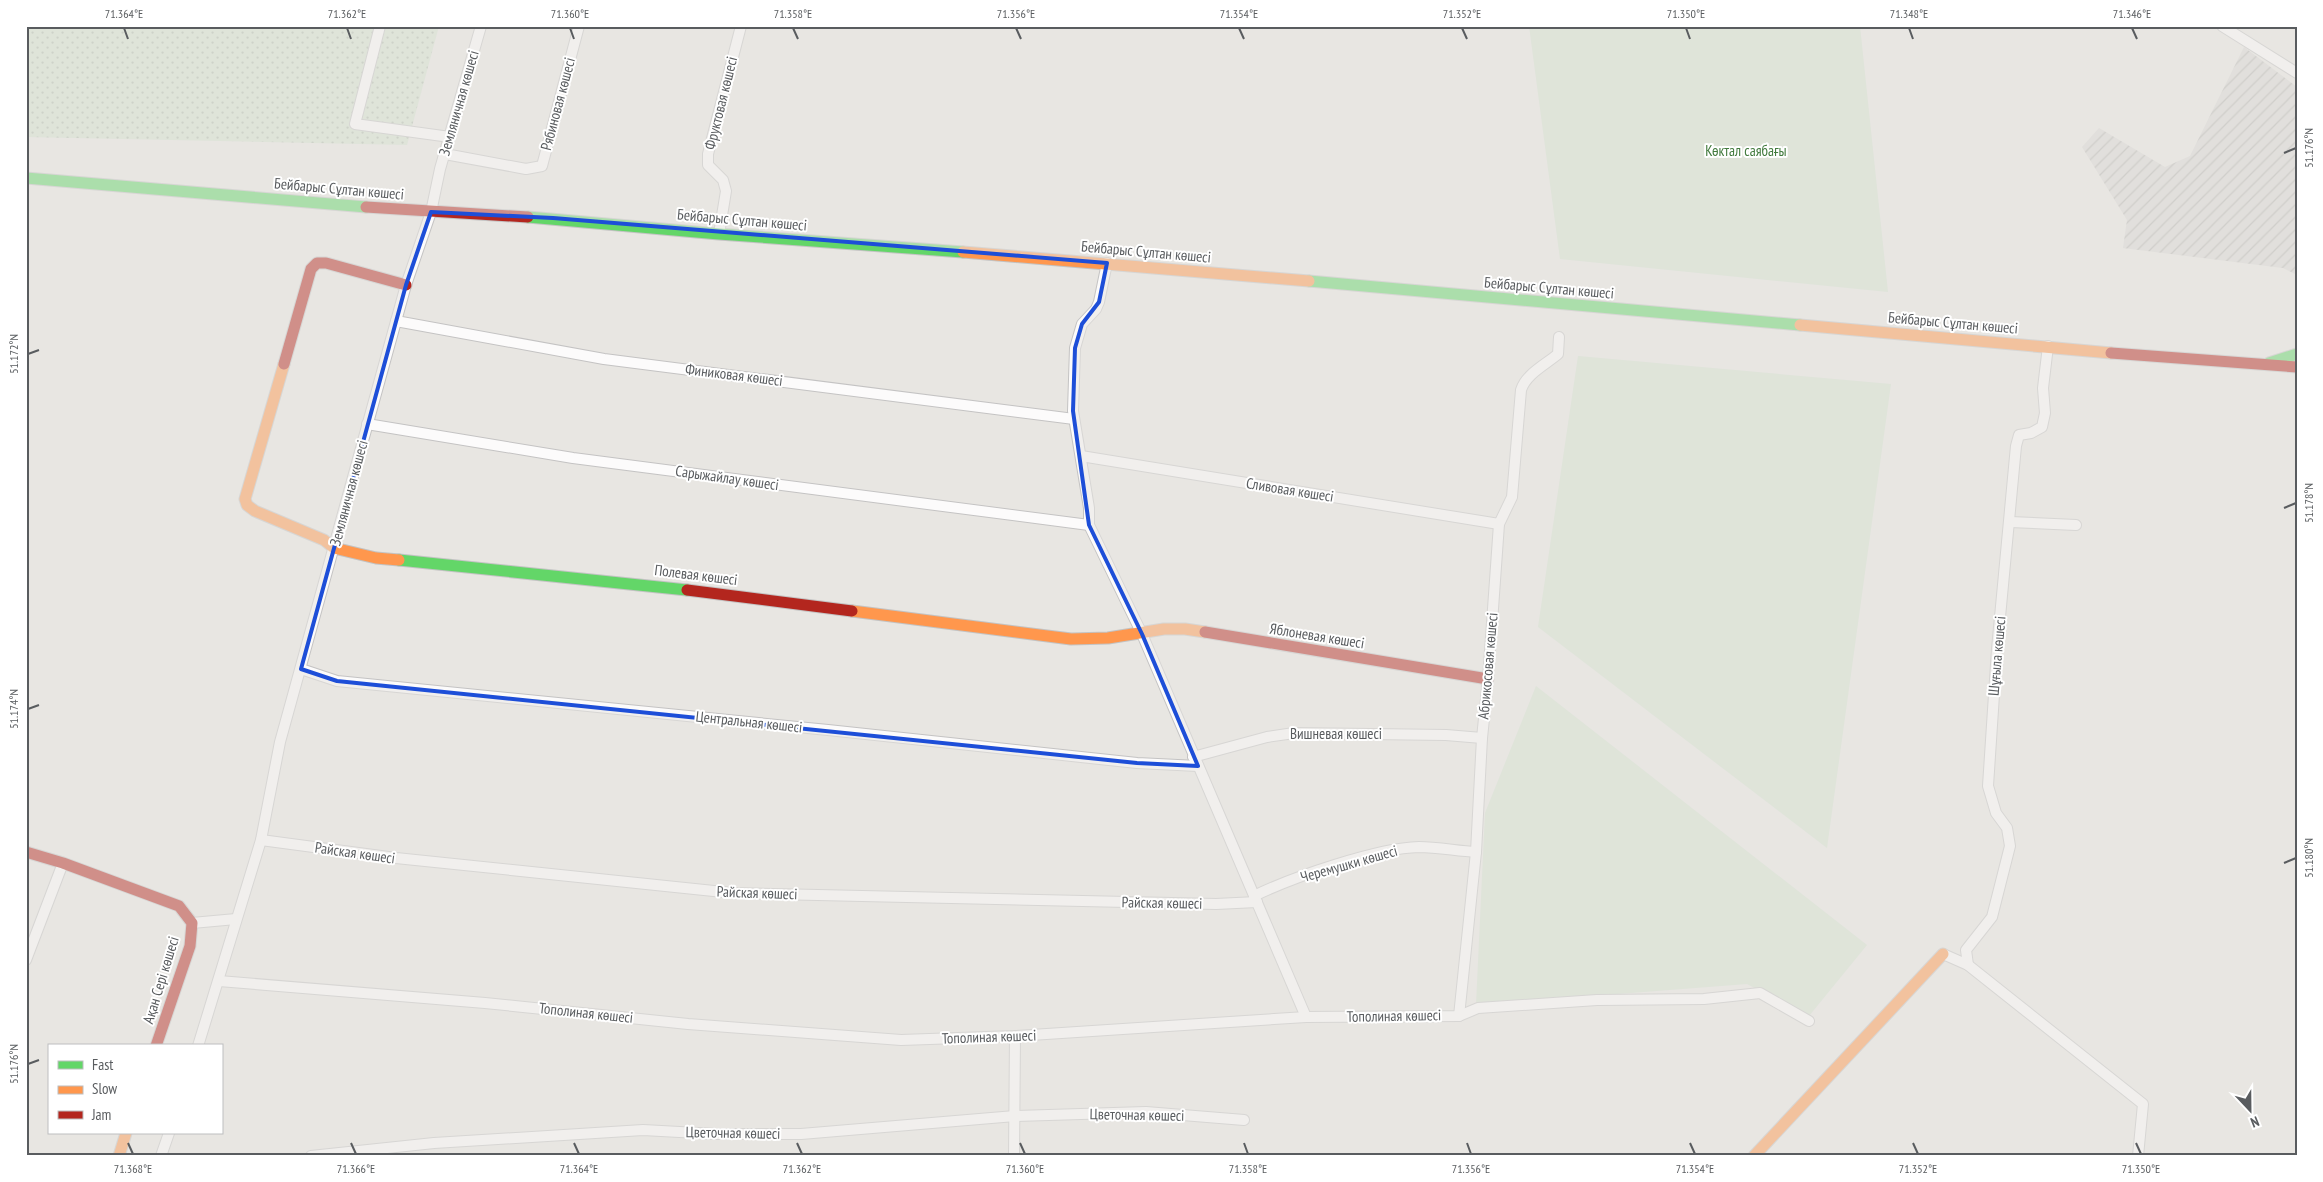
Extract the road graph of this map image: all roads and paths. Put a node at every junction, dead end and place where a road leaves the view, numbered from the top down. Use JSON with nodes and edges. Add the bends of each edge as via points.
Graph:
{"nodes":[{"id":1,"x":380,"y":26,"type":"edge"},
{"id":2,"x":481,"y":26,"type":"edge"},
{"id":3,"x":579,"y":26,"type":"edge"},
{"id":4,"x":741,"y":26,"type":"edge"},
{"id":5,"x":2222,"y":26,"type":"edge"},
{"id":6,"x":2297,"y":73,"type":"edge"},
{"id":7,"x":450,"y":137,"type":"junction"},
{"id":8,"x":445,"y":154,"type":"junction"},
{"id":9,"x":26,"y":178,"type":"edge"},
{"id":10,"x":431,"y":212,"type":"junction"},
{"id":11,"x":719,"y":234,"type":"junction"},
{"id":12,"x":1107,"y":264,"type":"junction"},
{"id":13,"x":406,"y":284,"type":"junction"},
{"id":14,"x":396,"y":321,"type":"junction"},
{"id":15,"x":1559,"y":336,"type":"dead end"},
{"id":16,"x":2048,"y":346,"type":"junction"},
{"id":17,"x":2297,"y":354,"type":"edge"},
{"id":18,"x":2262,"y":364,"type":"junction"},
{"id":19,"x":2297,"y":367,"type":"edge"},
{"id":20,"x":1074,"y":419,"type":"junction"},
{"id":21,"x":367,"y":424,"type":"junction"},
{"id":22,"x":1081,"y":456,"type":"junction"},
{"id":23,"x":2010,"y":522,"type":"junction"},
{"id":24,"x":1499,"y":524,"type":"junction"},
{"id":25,"x":1089,"y":525,"type":"junction"},
{"id":26,"x":2076,"y":525,"type":"dead end"},
{"id":27,"x":334,"y":548,"type":"junction"},
{"id":28,"x":1142,"y":634,"type":"junction"},
{"id":29,"x":301,"y":669,"type":"junction"},
{"id":30,"x":1488,"y":679,"type":"junction"},
{"id":31,"x":1482,"y":738,"type":"junction"},
{"id":32,"x":1195,"y":762,"type":"junction"},
{"id":33,"x":261,"y":840,"type":"junction"},
{"id":34,"x":26,"y":852,"type":"edge"},
{"id":35,"x":1476,"y":852,"type":"junction"},
{"id":36,"x":63,"y":863,"type":"junction"},
{"id":37,"x":1256,"y":899,"type":"junction"},
{"id":38,"x":236,"y":919,"type":"junction"},
{"id":39,"x":192,"y":923,"type":"junction"},
{"id":40,"x":1942,"y":954,"type":"joint"},
{"id":41,"x":26,"y":960,"type":"edge"},
{"id":42,"x":1968,"y":965,"type":"junction"},
{"id":43,"x":219,"y":981,"type":"junction"},
{"id":44,"x":1459,"y":1016,"type":"junction"},
{"id":45,"x":1306,"y":1017,"type":"junction"},
{"id":46,"x":1809,"y":1021,"type":"dead end"},
{"id":47,"x":1015,"y":1036,"type":"junction"},
{"id":48,"x":157,"y":1044,"type":"edge"},
{"id":49,"x":199,"y":1044,"type":"edge"},
{"id":50,"x":1015,"y":1116,"type":"junction"},
{"id":51,"x":1244,"y":1120,"type":"dead end"},
{"id":52,"x":126,"y":1134,"type":"edge"},
{"id":53,"x":169,"y":1134,"type":"edge"},
{"id":54,"x":119,"y":1156,"type":"edge"},
{"id":55,"x":161,"y":1156,"type":"edge"},
{"id":56,"x":311,"y":1156,"type":"edge"},
{"id":57,"x":1014,"y":1156,"type":"edge"},
{"id":58,"x":1754,"y":1156,"type":"edge"},
{"id":59,"x":2138,"y":1156,"type":"edge"}],
"edges":[{"from":1,"to":7,"type":"street","via":[[354,124]]},
{"from":2,"to":7,"type":"street","name":"Земляничная көшесі"},
{"from":3,"to":8,"type":"street","name":"Рябиновая көшесі","via":[[542,166],[526,169]]},
{"from":4,"to":11,"type":"street","name":"Фруктовая көшесі","via":[[708,154],[708,165],[723,180],[726,191]]},
{"from":5,"to":6,"type":"street"},
{"from":7,"to":8,"type":"street","name":"Земляничная көшесі"},
{"from":8,"to":10,"type":"street","name":"Земляничная көшесі"},
{"from":9,"to":10,"type":"street","name":"Бейбарыс Сұлтан көшесі"},
{"from":10,"to":11,"type":"street","name":"Бейбарыс Сұлтан көшесі","via":[[553,218]]},
{"from":10,"to":13,"type":"street","name":"Земляничная көшесі"},
{"from":11,"to":12,"type":"street","name":"Бейбарыс Сұлтан көшесі"},
{"from":12,"to":16,"type":"street","name":"Бейбарыс Сұлтан көшесі"},
{"from":12,"to":20,"type":"street","via":[[1099,302],[1082,324],[1075,348]]},
{"from":13,"to":14,"type":"street","name":"Земляничная көшесі"},
{"from":13,"to":27,"type":"street","name":"Полевая көшесі","via":[[326,263],[317,262],[311,269],[245,499],[254,510],[324,540]]},
{"from":14,"to":20,"type":"street","name":"Финиковая көшесі","via":[[604,358]]},
{"from":14,"to":21,"type":"street","name":"Земляничная көшесі"},
{"from":15,"to":24,"type":"street","name":"Абрикосовая көшесі","via":[[1558,354],[1524,380],[1512,497]]},
{"from":16,"to":18,"type":"street","name":"Бейбарыс Сұлтан көшесі"},
{"from":16,"to":23,"type":"street","name":"Шұғыла көшесі","via":[[2042,427],[2019,435]]},
{"from":17,"to":18,"type":"street"},
{"from":18,"to":19,"type":"street"},
{"from":20,"to":22,"type":"street"},
{"from":21,"to":25,"type":"street","name":"Сарыжайлау көшесі","via":[[573,458]]},
{"from":21,"to":27,"type":"street","name":"Земляничная көшесі"},
{"from":22,"to":24,"type":"street","name":"Сливовая көшесі"},
{"from":22,"to":25,"type":"street"},
{"from":23,"to":26,"type":"street"},
{"from":23,"to":42,"type":"street","name":"Шұғыла көшесі","via":[[1988,786],[1996,813],[2007,828],[2010,846],[1992,917],[1966,950]]},
{"from":24,"to":30,"type":"street","name":"Абрикосовая көшесі"},
{"from":25,"to":28,"type":"street"},
{"from":27,"to":28,"type":"street","name":"Полевая көшесі","via":[[376,558],[638,583],[1072,639]]},
{"from":27,"to":29,"type":"street","name":"Земляничная көшесі"},
{"from":28,"to":30,"type":"street","name":"Яблоневая көшесі","via":[[1185,629]]},
{"from":28,"to":32,"type":"street"},
{"from":29,"to":32,"type":"street","name":"Центральная көшесі","via":[[337,681],[1137,764]]},
{"from":29,"to":33,"type":"street","name":"Земляничная көшесі","via":[[280,742]]},
{"from":30,"to":31,"type":"street","name":"Абрикосовая көшесі"},
{"from":31,"to":32,"type":"street","name":"Вишневая көшесі","via":[[1294,733],[1267,737]]},
{"from":31,"to":35,"type":"street","name":"Абрикосовая көшесі"},
{"from":32,"to":37,"type":"street"},
{"from":33,"to":37,"type":"street","name":"Райская көшесі","via":[[406,859],[733,893],[1216,904]]},
{"from":33,"to":38,"type":"street","name":"Земляничная көшесі"},
{"from":34,"to":36,"type":"street"},
{"from":35,"to":37,"type":"street","name":"Черемушки көшесі","via":[[1420,847],[1397,849],[1274,886]]},
{"from":35,"to":44,"type":"street","name":"Абрикосовая көшесі"},
{"from":36,"to":39,"type":"street","via":[[178,906]]},
{"from":36,"to":41,"type":"street"},
{"from":37,"to":45,"type":"street"},
{"from":38,"to":39,"type":"street"},
{"from":38,"to":43,"type":"street","name":"Земляничная көшесі"},
{"from":39,"to":48,"type":"street","name":"Ақан Сері көшесі","via":[[190,946]]},
{"from":40,"to":42,"type":"street"},
{"from":40,"to":58,"type":"street"},
{"from":42,"to":59,"type":"street","via":[[2143,1104]]},
{"from":43,"to":47,"type":"street","name":"Тополиная көшесі","via":[[900,1040]]},
{"from":43,"to":49,"type":"street","name":"Земляничная көшесі"},
{"from":44,"to":45,"type":"street","name":"Тополиная көшесі"},
{"from":44,"to":46,"type":"street","name":"Тополиная көшесі","via":[[1478,1008],[1597,1000],[1704,999],[1760,993]]},
{"from":45,"to":47,"type":"street","name":"Тополиная көшесі"},
{"from":47,"to":50,"type":"street"},
{"from":50,"to":51,"type":"street","name":"Цветочная көшесі","via":[[1146,1112]]},
{"from":50,"to":56,"type":"street","name":"Цветочная көшесі","via":[[801,1134],[643,1130],[434,1143]]},
{"from":50,"to":57,"type":"street"},
{"from":52,"to":54,"type":"street"},
{"from":53,"to":55,"type":"street"}]}
